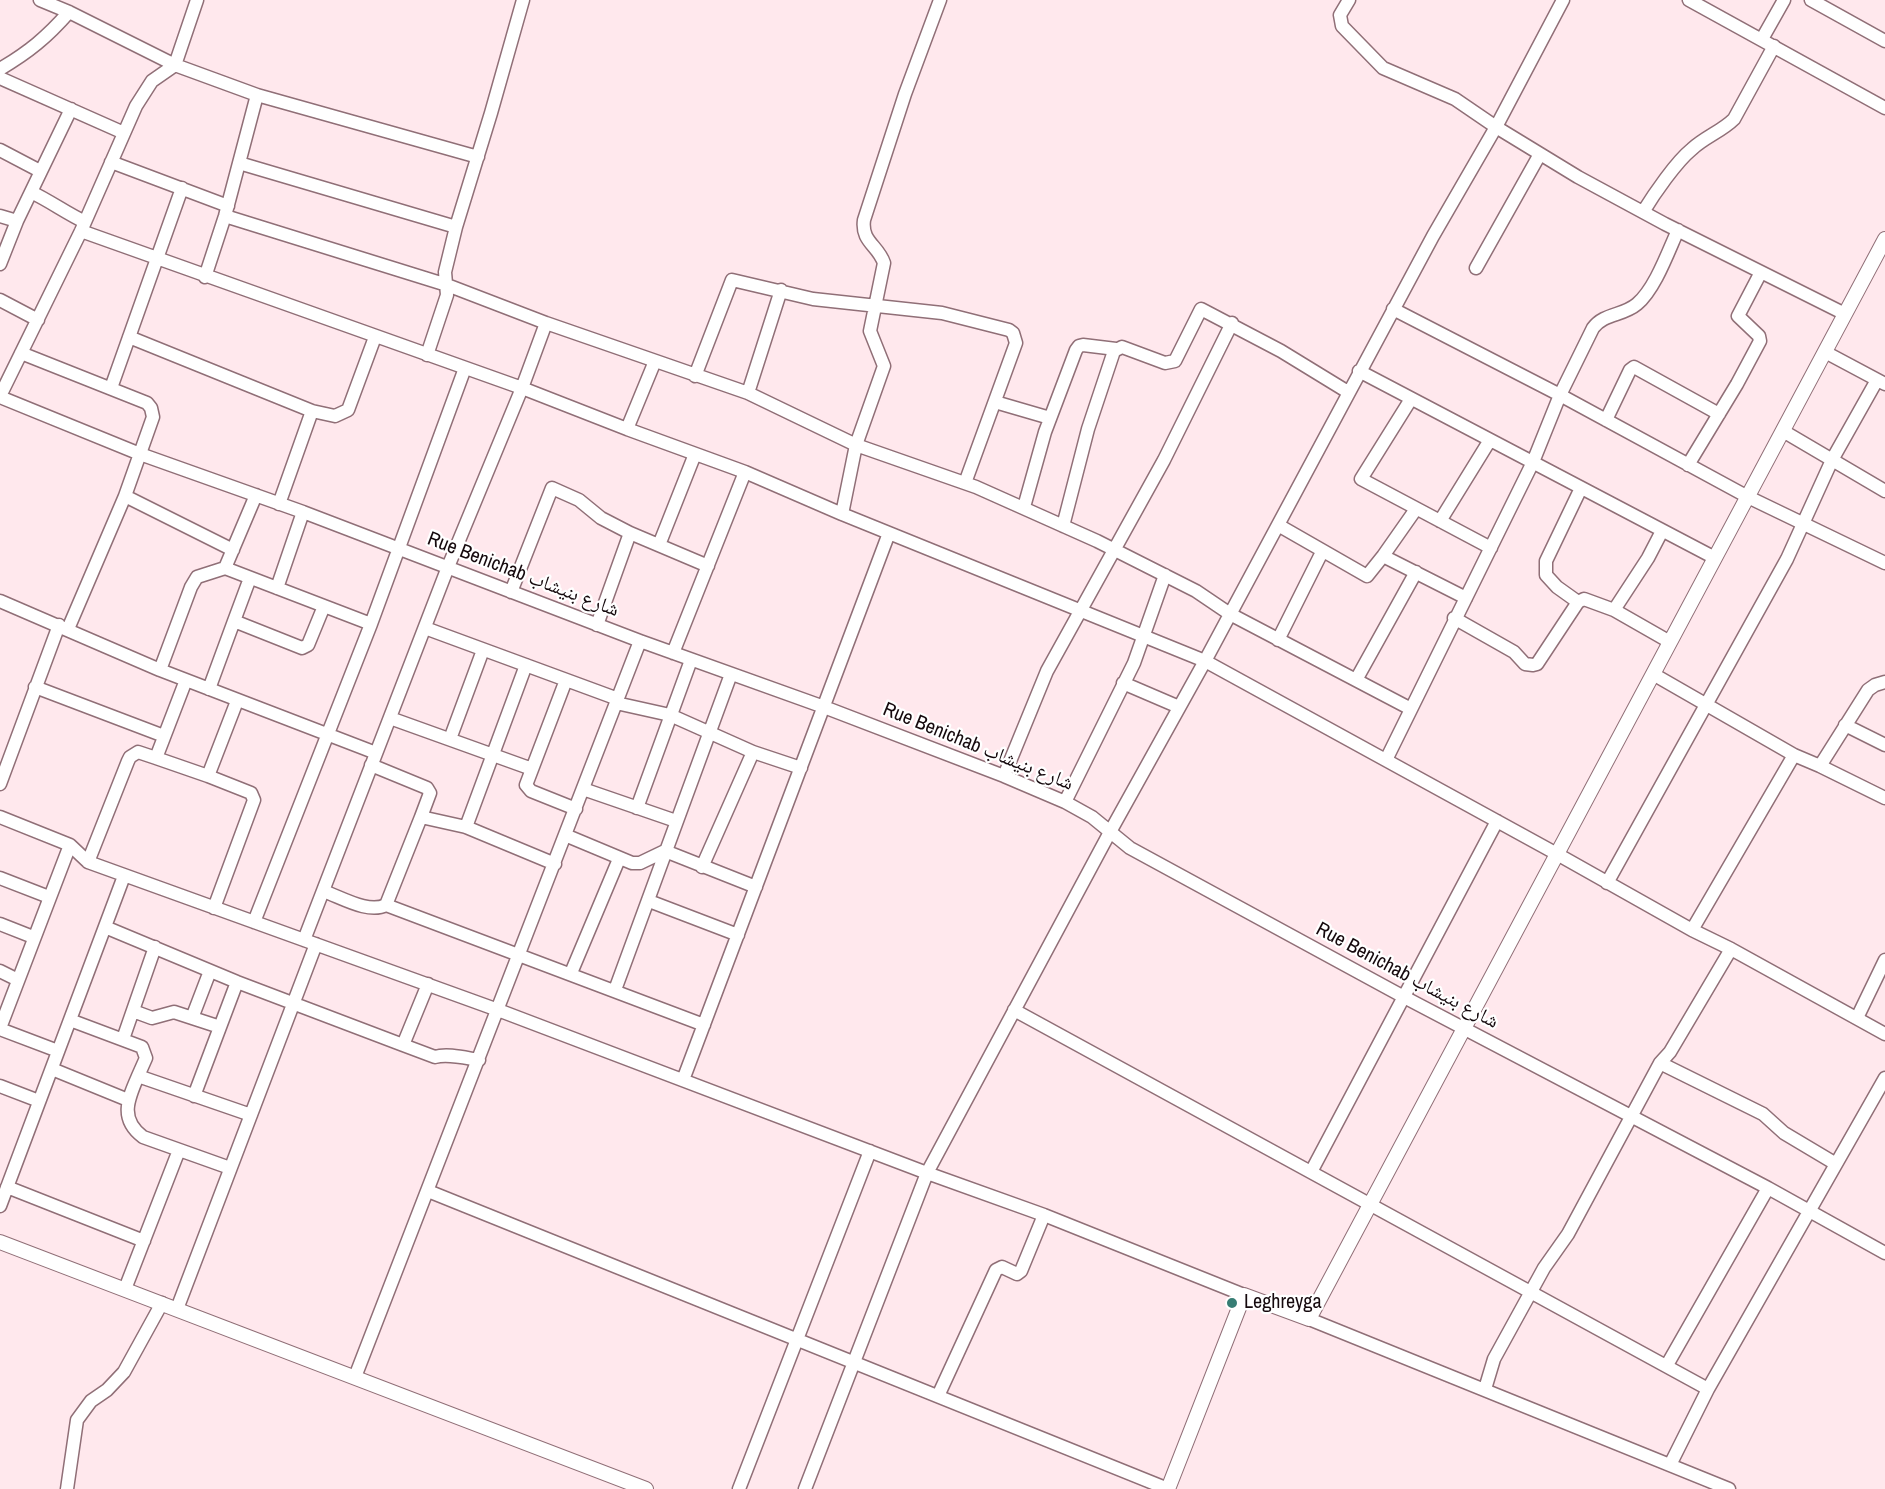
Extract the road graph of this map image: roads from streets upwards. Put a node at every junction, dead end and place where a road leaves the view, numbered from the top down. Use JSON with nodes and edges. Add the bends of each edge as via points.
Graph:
{"nodes":[{"id":1,"x":40,"y":0,"type":"edge"},
{"id":2,"x":197,"y":0,"type":"edge"},
{"id":3,"x":523,"y":0,"type":"edge"},
{"id":4,"x":940,"y":0,"type":"edge"},
{"id":5,"x":1349,"y":0,"type":"edge"},
{"id":6,"x":1563,"y":0,"type":"edge"},
{"id":7,"x":1689,"y":0,"type":"edge"},
{"id":8,"x":1784,"y":0,"type":"edge"},
{"id":9,"x":1811,"y":0,"type":"edge"},
{"id":10,"x":69,"y":12,"type":"junction"},
{"id":11,"x":1762,"y":39,"type":"junction"},
{"id":12,"x":1885,"y":41,"type":"edge"},
{"id":13,"x":1774,"y":46,"type":"junction"},
{"id":14,"x":175,"y":65,"type":"junction"},
{"id":15,"x":0,"y":69,"type":"edge"},
{"id":16,"x":0,"y":78,"type":"edge"},
{"id":17,"x":257,"y":95,"type":"junction"},
{"id":18,"x":1885,"y":108,"type":"edge"},
{"id":19,"x":71,"y":109,"type":"junction"},
{"id":20,"x":1496,"y":127,"type":"junction"},
{"id":21,"x":124,"y":133,"type":"junction"},
{"id":22,"x":0,"y":150,"type":"edge"},
{"id":23,"x":1540,"y":154,"type":"junction"},
{"id":24,"x":478,"y":157,"type":"junction"},
{"id":25,"x":111,"y":162,"type":"junction"},
{"id":26,"x":239,"y":163,"type":"junction"},
{"id":27,"x":40,"y":171,"type":"junction"},
{"id":28,"x":182,"y":188,"type":"junction"},
{"id":29,"x":31,"y":192,"type":"junction"},
{"id":30,"x":227,"y":211,"type":"junction"},
{"id":31,"x":1643,"y":212,"type":"junction"},
{"id":32,"x":0,"y":216,"type":"edge"},
{"id":33,"x":17,"y":221,"type":"junction"},
{"id":34,"x":83,"y":227,"type":"junction"},
{"id":35,"x":456,"y":227,"type":"junction"},
{"id":36,"x":1678,"y":231,"type":"junction"},
{"id":37,"x":1885,"y":239,"type":"edge"},
{"id":38,"x":158,"y":259,"type":"junction"},
{"id":39,"x":0,"y":264,"type":"edge"},
{"id":40,"x":1476,"y":268,"type":"dead end"},
{"id":41,"x":1761,"y":272,"type":"junction"},
{"id":42,"x":205,"y":277,"type":"junction"},
{"id":43,"x":447,"y":285,"type":"junction"},
{"id":44,"x":781,"y":290,"type":"junction"},
{"id":45,"x":0,"y":300,"type":"edge"},
{"id":46,"x":876,"y":306,"type":"junction"},
{"id":47,"x":1393,"y":309,"type":"junction"},
{"id":48,"x":1845,"y":314,"type":"junction"},
{"id":49,"x":38,"y":320,"type":"junction"},
{"id":50,"x":546,"y":323,"type":"junction"},
{"id":51,"x":1232,"y":323,"type":"junction"},
{"id":52,"x":129,"y":337,"type":"junction"},
{"id":53,"x":375,"y":337,"type":"junction"},
{"id":54,"x":1116,"y":349,"type":"junction"},
{"id":55,"x":1825,"y":352,"type":"junction"},
{"id":56,"x":21,"y":353,"type":"junction"},
{"id":57,"x":427,"y":355,"type":"junction"},
{"id":58,"x":655,"y":362,"type":"junction"},
{"id":59,"x":465,"y":368,"type":"junction"},
{"id":60,"x":1359,"y":371,"type":"junction"},
{"id":61,"x":695,"y":376,"type":"junction"},
{"id":62,"x":1881,"y":382,"type":"edge"},
{"id":63,"x":111,"y":388,"type":"junction"},
{"id":64,"x":522,"y":388,"type":"junction"},
{"id":65,"x":748,"y":393,"type":"junction"},
{"id":66,"x":1348,"y":393,"type":"junction"},
{"id":67,"x":1560,"y":395,"type":"junction"},
{"id":68,"x":0,"y":397,"type":"edge"},
{"id":69,"x":1411,"y":399,"type":"junction"},
{"id":70,"x":995,"y":402,"type":"junction"},
{"id":71,"x":312,"y":411,"type":"junction"},
{"id":72,"x":1719,"y":414,"type":"junction"},
{"id":73,"x":1050,"y":418,"type":"junction"},
{"id":74,"x":1606,"y":420,"type":"junction"},
{"id":75,"x":627,"y":429,"type":"junction"},
{"id":76,"x":1783,"y":431,"type":"junction"},
{"id":77,"x":1490,"y":440,"type":"junction"},
{"id":78,"x":856,"y":445,"type":"junction"},
{"id":79,"x":140,"y":454,"type":"junction"},
{"id":80,"x":695,"y":454,"type":"junction"},
{"id":81,"x":1832,"y":460,"type":"junction"},
{"id":82,"x":1533,"y":462,"type":"junction"},
{"id":83,"x":1688,"y":465,"type":"junction"},
{"id":84,"x":745,"y":472,"type":"junction"},
{"id":85,"x":965,"y":483,"type":"junction"},
{"id":86,"x":1581,"y":488,"type":"junction"},
{"id":87,"x":1885,"y":490,"type":"edge"},
{"id":88,"x":256,"y":495,"type":"junction"},
{"id":89,"x":125,"y":496,"type":"junction"},
{"id":90,"x":1748,"y":497,"type":"junction"},
{"id":91,"x":279,"y":504,"type":"junction"},
{"id":92,"x":1024,"y":507,"type":"junction"},
{"id":93,"x":1416,"y":509,"type":"junction"},
{"id":94,"x":303,"y":512,"type":"junction"},
{"id":95,"x":842,"y":514,"type":"junction"},
{"id":96,"x":1440,"y":521,"type":"junction"},
{"id":97,"x":1803,"y":522,"type":"junction"},
{"id":98,"x":1278,"y":525,"type":"junction"},
{"id":99,"x":1063,"y":526,"type":"junction"},
{"id":100,"x":1662,"y":531,"type":"junction"},
{"id":101,"x":630,"y":533,"type":"junction"},
{"id":102,"x":889,"y":533,"type":"junction"},
{"id":103,"x":659,"y":545,"type":"junction"},
{"id":104,"x":398,"y":548,"type":"junction"},
{"id":105,"x":1491,"y":548,"type":"junction"},
{"id":106,"x":232,"y":550,"type":"junction"},
{"id":107,"x":1115,"y":550,"type":"junction"},
{"id":108,"x":1322,"y":552,"type":"junction"},
{"id":109,"x":1383,"y":556,"type":"junction"},
{"id":110,"x":1715,"y":558,"type":"junction"},
{"id":111,"x":1885,"y":563,"type":"edge"},
{"id":112,"x":708,"y":566,"type":"junction"},
{"id":113,"x":448,"y":567,"type":"junction"},
{"id":114,"x":225,"y":568,"type":"junction"},
{"id":115,"x":1416,"y":572,"type":"junction"},
{"id":116,"x":1165,"y":575,"type":"junction"},
{"id":117,"x":250,"y":578,"type":"junction"},
{"id":118,"x":277,"y":588,"type":"junction"},
{"id":119,"x":511,"y":592,"type":"junction"},
{"id":120,"x":1466,"y":598,"type":"junction"},
{"id":121,"x":0,"y":600,"type":"edge"},
{"id":122,"x":1578,"y":602,"type":"junction"},
{"id":123,"x":324,"y":606,"type":"junction"},
{"id":124,"x":1614,"y":610,"type":"junction"},
{"id":125,"x":1080,"y":611,"type":"junction"},
{"id":126,"x":1230,"y":614,"type":"junction"},
{"id":127,"x":1454,"y":618,"type":"junction"},
{"id":128,"x":234,"y":621,"type":"junction"},
{"id":129,"x":371,"y":624,"type":"junction"},
{"id":130,"x":597,"y":625,"type":"junction"},
{"id":131,"x":63,"y":627,"type":"junction"},
{"id":132,"x":425,"y":628,"type":"junction"},
{"id":133,"x":1142,"y":637,"type":"junction"},
{"id":134,"x":1278,"y":640,"type":"junction"},
{"id":135,"x":640,"y":641,"type":"junction"},
{"id":136,"x":1670,"y":642,"type":"junction"},
{"id":137,"x":483,"y":650,"type":"junction"},
{"id":138,"x":673,"y":654,"type":"junction"},
{"id":139,"x":691,"y":660,"type":"junction"},
{"id":140,"x":1205,"y":661,"type":"junction"},
{"id":141,"x":526,"y":665,"type":"junction"},
{"id":142,"x":160,"y":670,"type":"junction"},
{"id":143,"x":731,"y":674,"type":"junction"},
{"id":144,"x":1653,"y":674,"type":"junction"},
{"id":145,"x":186,"y":680,"type":"junction"},
{"id":146,"x":566,"y":680,"type":"junction"},
{"id":147,"x":1356,"y":680,"type":"junction"},
{"id":148,"x":1885,"y":682,"type":"edge"},
{"id":149,"x":1123,"y":683,"type":"junction"},
{"id":150,"x":35,"y":687,"type":"junction"},
{"id":151,"x":209,"y":688,"type":"junction"},
{"id":152,"x":237,"y":701,"type":"junction"},
{"id":153,"x":617,"y":701,"type":"junction"},
{"id":154,"x":1706,"y":706,"type":"junction"},
{"id":155,"x":824,"y":707,"type":"junction"},
{"id":156,"x":1179,"y":707,"type":"junction"},
{"id":157,"x":1411,"y":709,"type":"junction"},
{"id":158,"x":670,"y":715,"type":"junction"},
{"id":159,"x":390,"y":718,"type":"junction"},
{"id":160,"x":1845,"y":725,"type":"junction"},
{"id":161,"x":710,"y":732,"type":"junction"},
{"id":162,"x":327,"y":735,"type":"junction"},
{"id":163,"x":164,"y":736,"type":"junction"},
{"id":164,"x":450,"y":740,"type":"junction"},
{"id":165,"x":1885,"y":745,"type":"edge"},
{"id":166,"x":753,"y":752,"type":"junction"},
{"id":167,"x":492,"y":755,"type":"junction"},
{"id":168,"x":1794,"y":755,"type":"junction"},
{"id":169,"x":156,"y":758,"type":"junction"},
{"id":170,"x":374,"y":759,"type":"junction"},
{"id":171,"x":1386,"y":760,"type":"junction"},
{"id":172,"x":1821,"y":766,"type":"junction"},
{"id":173,"x":801,"y":768,"type":"junction"},
{"id":174,"x":532,"y":769,"type":"junction"},
{"id":175,"x":208,"y":776,"type":"junction"},
{"id":176,"x":1004,"y":776,"type":"junction"},
{"id":177,"x":0,"y":784,"type":"edge"},
{"id":178,"x":583,"y":789,"type":"junction"},
{"id":179,"x":1885,"y":798,"type":"edge"},
{"id":180,"x":1065,"y":802,"type":"junction"},
{"id":181,"x":637,"y":808,"type":"junction"},
{"id":182,"x":576,"y":809,"type":"junction"},
{"id":183,"x":0,"y":817,"type":"edge"},
{"id":184,"x":421,"y":817,"type":"junction"},
{"id":185,"x":676,"y":821,"type":"junction"},
{"id":186,"x":1497,"y":821,"type":"junction"},
{"id":187,"x":466,"y":827,"type":"junction"},
{"id":188,"x":1110,"y":832,"type":"junction"},
{"id":189,"x":565,"y":835,"type":"junction"},
{"id":190,"x":70,"y":845,"type":"junction"},
{"id":191,"x":665,"y":851,"type":"junction"},
{"id":192,"x":1557,"y":854,"type":"junction"},
{"id":193,"x":619,"y":859,"type":"junction"},
{"id":194,"x":88,"y":862,"type":"junction"},
{"id":195,"x":555,"y":864,"type":"junction"},
{"id":196,"x":702,"y":867,"type":"junction"},
{"id":197,"x":124,"y":876,"type":"junction"},
{"id":198,"x":0,"y":878,"type":"edge"},
{"id":199,"x":1607,"y":883,"type":"junction"},
{"id":200,"x":756,"y":887,"type":"junction"},
{"id":201,"x":323,"y":891,"type":"junction"},
{"id":202,"x":49,"y":897,"type":"junction"},
{"id":203,"x":649,"y":901,"type":"junction"},
{"id":204,"x":386,"y":905,"type":"junction"},
{"id":205,"x":214,"y":908,"type":"junction"},
{"id":206,"x":254,"y":922,"type":"junction"},
{"id":207,"x":0,"y":924,"type":"edge"},
{"id":208,"x":105,"y":927,"type":"junction"},
{"id":209,"x":1692,"y":930,"type":"junction"},
{"id":210,"x":738,"y":935,"type":"junction"},
{"id":211,"x":33,"y":937,"type":"junction"},
{"id":212,"x":310,"y":942,"type":"junction"},
{"id":213,"x":155,"y":947,"type":"junction"},
{"id":214,"x":1731,"y":949,"type":"junction"},
{"id":215,"x":520,"y":954,"type":"junction"},
{"id":216,"x":1885,"y":960,"type":"edge"},
{"id":217,"x":0,"y":971,"type":"edge"},
{"id":218,"x":210,"y":971,"type":"junction"},
{"id":219,"x":571,"y":973,"type":"junction"},
{"id":220,"x":18,"y":980,"type":"junction"},
{"id":221,"x":237,"y":982,"type":"junction"},
{"id":222,"x":428,"y":984,"type":"junction"},
{"id":223,"x":615,"y":990,"type":"junction"},
{"id":224,"x":1404,"y":997,"type":"junction"},
{"id":225,"x":293,"y":1003,"type":"junction"},
{"id":226,"x":498,"y":1010,"type":"junction"},
{"id":227,"x":1014,"y":1010,"type":"junction"},
{"id":228,"x":133,"y":1011,"type":"junction"},
{"id":229,"x":192,"y":1018,"type":"junction"},
{"id":230,"x":1857,"y":1018,"type":"junction"},
{"id":231,"x":70,"y":1020,"type":"junction"},
{"id":232,"x":704,"y":1024,"type":"junction"},
{"id":233,"x":220,"y":1027,"type":"junction"},
{"id":234,"x":0,"y":1028,"type":"edge"},
{"id":235,"x":1464,"y":1029,"type":"junction"},
{"id":236,"x":1885,"y":1034,"type":"edge"},
{"id":237,"x":123,"y":1039,"type":"junction"},
{"id":238,"x":403,"y":1045,"type":"junction"},
{"id":239,"x":58,"y":1051,"type":"junction"},
{"id":240,"x":479,"y":1060,"type":"junction"},
{"id":241,"x":1660,"y":1063,"type":"junction"},
{"id":242,"x":52,"y":1069,"type":"junction"},
{"id":243,"x":138,"y":1076,"type":"junction"},
{"id":244,"x":1885,"y":1078,"type":"edge"},
{"id":245,"x":683,"y":1080,"type":"junction"},
{"id":246,"x":0,"y":1086,"type":"edge"},
{"id":247,"x":195,"y":1096,"type":"junction"},
{"id":248,"x":128,"y":1100,"type":"junction"},
{"id":249,"x":39,"y":1101,"type":"junction"},
{"id":250,"x":251,"y":1115,"type":"junction"},
{"id":251,"x":1631,"y":1117,"type":"junction"},
{"id":252,"x":179,"y":1150,"type":"junction"},
{"id":253,"x":870,"y":1151,"type":"junction"},
{"id":254,"x":1836,"y":1164,"type":"junction"},
{"id":255,"x":230,"y":1168,"type":"junction"},
{"id":256,"x":1311,"y":1172,"type":"junction"},
{"id":257,"x":927,"y":1173,"type":"junction"},
{"id":258,"x":7,"y":1187,"type":"junction"},
{"id":259,"x":1768,"y":1188,"type":"junction"},
{"id":260,"x":428,"y":1191,"type":"junction"},
{"id":261,"x":1370,"y":1204,"type":"junction"},
{"id":262,"x":0,"y":1206,"type":"edge"},
{"id":263,"x":1809,"y":1212,"type":"junction"},
{"id":264,"x":1044,"y":1215,"type":"junction"},
{"id":265,"x":144,"y":1241,"type":"junction"},
{"id":266,"x":0,"y":1242,"type":"edge"},
{"id":267,"x":1885,"y":1253,"type":"edge"},
{"id":268,"x":125,"y":1288,"type":"junction"},
{"id":269,"x":1532,"y":1293,"type":"junction"},
{"id":270,"x":1244,"y":1295,"type":"junction"},
{"id":271,"x":162,"y":1303,"type":"junction"},
{"id":272,"x":177,"y":1309,"type":"junction"},
{"id":273,"x":1309,"y":1319,"type":"junction"},
{"id":274,"x":796,"y":1339,"type":"junction"},
{"id":275,"x":854,"y":1363,"type":"junction"},
{"id":276,"x":1667,"y":1365,"type":"junction"},
{"id":277,"x":355,"y":1377,"type":"junction"},
{"id":278,"x":1485,"y":1389,"type":"junction"},
{"id":279,"x":1708,"y":1389,"type":"junction"},
{"id":280,"x":938,"y":1396,"type":"junction"},
{"id":281,"x":1670,"y":1465,"type":"junction"},
{"id":282,"x":67,"y":1489,"type":"edge"},
{"id":283,"x":646,"y":1489,"type":"edge"},
{"id":284,"x":739,"y":1489,"type":"edge"},
{"id":285,"x":805,"y":1489,"type":"edge"},
{"id":286,"x":1168,"y":1489,"type":"edge"},
{"id":287,"x":1728,"y":1489,"type":"edge"}],
"edges":[{"from":1,"to":10,"type":"street"},
{"from":2,"to":14,"type":"street"},
{"from":3,"to":24,"type":"street"},
{"from":4,"to":46,"type":"street","via":[[864,220],[866,238],[884,263]]},
{"from":5,"to":20,"type":"street","via":[[1340,15],[1342,26],[1383,68],[1455,99]]},
{"from":6,"to":20,"type":"street"},
{"from":7,"to":11,"type":"street"},
{"from":8,"to":11,"type":"street"},
{"from":9,"to":12,"type":"street"},
{"from":10,"to":14,"type":"street"},
{"from":10,"to":15,"type":"street","via":[[43,41]]},
{"from":11,"to":13,"type":"street"},
{"from":13,"to":18,"type":"street"},
{"from":13,"to":31,"type":"street","via":[[1734,120],[1692,148]]},
{"from":14,"to":17,"type":"street"},
{"from":14,"to":21,"type":"street","via":[[152,81]]},
{"from":16,"to":19,"type":"street"},
{"from":17,"to":24,"type":"street"},
{"from":17,"to":26,"type":"street"},
{"from":19,"to":21,"type":"street"},
{"from":19,"to":27,"type":"street"},
{"from":20,"to":23,"type":"street"},
{"from":20,"to":47,"type":"street"},
{"from":21,"to":25,"type":"street"},
{"from":22,"to":27,"type":"street"},
{"from":23,"to":31,"type":"street"},
{"from":23,"to":40,"type":"street"},
{"from":24,"to":35,"type":"street"},
{"from":25,"to":28,"type":"street"},
{"from":25,"to":34,"type":"street"},
{"from":26,"to":30,"type":"street"},
{"from":26,"to":35,"type":"street"},
{"from":27,"to":29,"type":"street"},
{"from":28,"to":30,"type":"street"},
{"from":28,"to":38,"type":"street"},
{"from":29,"to":33,"type":"street"},
{"from":29,"to":34,"type":"street"},
{"from":30,"to":42,"type":"street"},
{"from":30,"to":43,"type":"street"},
{"from":31,"to":36,"type":"street"},
{"from":32,"to":33,"type":"street"},
{"from":33,"to":39,"type":"street"},
{"from":34,"to":38,"type":"street"},
{"from":34,"to":49,"type":"street"},
{"from":35,"to":43,"type":"street","via":[[445,272]]},
{"from":36,"to":41,"type":"street"},
{"from":36,"to":67,"type":"street","via":[[1639,303],[1598,321]]},
{"from":37,"to":48,"type":"street"},
{"from":38,"to":42,"type":"street"},
{"from":38,"to":52,"type":"street"},
{"from":41,"to":48,"type":"street"},
{"from":41,"to":72,"type":"street","via":[[1738,316],[1760,341]]},
{"from":42,"to":53,"type":"street"},
{"from":43,"to":50,"type":"street"},
{"from":43,"to":57,"type":"street","via":[[446,301]]},
{"from":44,"to":46,"type":"street","via":[[813,299]]},
{"from":44,"to":61,"type":"street","via":[[732,280]]},
{"from":44,"to":65,"type":"street"},
{"from":45,"to":49,"type":"street"},
{"from":46,"to":70,"type":"street","via":[[942,312],[1013,333],[1017,343]]},
{"from":46,"to":78,"type":"street","via":[[870,331],[884,366]]},
{"from":47,"to":60,"type":"street"},
{"from":47,"to":67,"type":"street"},
{"from":48,"to":55,"type":"street"},
{"from":49,"to":56,"type":"street"},
{"from":50,"to":58,"type":"street"},
{"from":50,"to":64,"type":"street"},
{"from":51,"to":54,"type":"street","via":[[1199,309],[1172,363],[1122,347]]},
{"from":51,"to":66,"type":"street"},
{"from":51,"to":107,"type":"street"},
{"from":52,"to":63,"type":"street"},
{"from":52,"to":71,"type":"street"},
{"from":53,"to":57,"type":"street"},
{"from":53,"to":71,"type":"street","via":[[348,410],[335,416]]},
{"from":54,"to":73,"type":"street","via":[[1079,346]]},
{"from":54,"to":99,"type":"street","via":[[1088,429]]},
{"from":55,"to":62,"type":"street"},
{"from":55,"to":76,"type":"street"},
{"from":56,"to":63,"type":"street"},
{"from":56,"to":68,"type":"street"},
{"from":57,"to":59,"type":"street"},
{"from":58,"to":61,"type":"street"},
{"from":58,"to":75,"type":"street"},
{"from":59,"to":64,"type":"street"},
{"from":59,"to":104,"type":"street"},
{"from":60,"to":66,"type":"street"},
{"from":60,"to":69,"type":"street"},
{"from":61,"to":65,"type":"street"},
{"from":62,"to":81,"type":"street"},
{"from":63,"to":79,"type":"street","via":[[151,408],[153,417]]},
{"from":64,"to":75,"type":"street"},
{"from":64,"to":113,"type":"street"},
{"from":65,"to":78,"type":"street"},
{"from":66,"to":98,"type":"street"},
{"from":67,"to":74,"type":"street"},
{"from":67,"to":82,"type":"street"},
{"from":68,"to":79,"type":"street","name":"Rue Benichab شارع بنيشاب"},
{"from":69,"to":77,"type":"street"},
{"from":69,"to":93,"type":"street","via":[[1361,479]]},
{"from":70,"to":73,"type":"street"},
{"from":70,"to":85,"type":"street"},
{"from":71,"to":91,"type":"street"},
{"from":72,"to":74,"type":"street","via":[[1634,367]]},
{"from":72,"to":83,"type":"street"},
{"from":73,"to":92,"type":"street"},
{"from":74,"to":83,"type":"street"},
{"from":75,"to":80,"type":"street"},
{"from":76,"to":81,"type":"street"},
{"from":76,"to":90,"type":"street"},
{"from":77,"to":82,"type":"street"},
{"from":77,"to":96,"type":"street"},
{"from":78,"to":85,"type":"street"},
{"from":78,"to":95,"type":"street"},
{"from":79,"to":88,"type":"street","name":"Rue Benichab شارع بنيشاب"},
{"from":79,"to":89,"type":"street"},
{"from":80,"to":84,"type":"street"},
{"from":80,"to":103,"type":"street"},
{"from":81,"to":87,"type":"street"},
{"from":81,"to":97,"type":"street"},
{"from":82,"to":86,"type":"street"},
{"from":82,"to":105,"type":"street"},
{"from":83,"to":90,"type":"street"},
{"from":84,"to":95,"type":"street"},
{"from":84,"to":112,"type":"street"},
{"from":85,"to":92,"type":"street"},
{"from":86,"to":100,"type":"street"},
{"from":86,"to":122,"type":"street","via":[[1546,561],[1546,575]]},
{"from":88,"to":91,"type":"street","name":"Rue Benichab شارع بنيشاب"},
{"from":88,"to":106,"type":"street"},
{"from":89,"to":106,"type":"street"},
{"from":89,"to":131,"type":"street"},
{"from":90,"to":97,"type":"street"},
{"from":90,"to":110,"type":"street"},
{"from":91,"to":94,"type":"street","name":"Rue Benichab شارع بنيشاب"},
{"from":92,"to":99,"type":"street"},
{"from":93,"to":96,"type":"street"},
{"from":93,"to":109,"type":"street"},
{"from":94,"to":104,"type":"street","name":"Rue Benichab شارع بنيشاب"},
{"from":94,"to":118,"type":"street"},
{"from":95,"to":102,"type":"street"},
{"from":96,"to":105,"type":"street"},
{"from":97,"to":111,"type":"street"},
{"from":97,"to":154,"type":"street","via":[[1787,559]]},
{"from":98,"to":108,"type":"street"},
{"from":98,"to":126,"type":"street"},
{"from":99,"to":107,"type":"street"},
{"from":100,"to":110,"type":"street"},
{"from":100,"to":124,"type":"street"},
{"from":101,"to":103,"type":"street"},
{"from":101,"to":119,"type":"street","via":[[601,518],[579,500],[552,488]]},
{"from":101,"to":130,"type":"street"},
{"from":102,"to":125,"type":"street"},
{"from":102,"to":155,"type":"street"},
{"from":103,"to":112,"type":"street"},
{"from":104,"to":113,"type":"street","name":"Rue Benichab شارع بنيشاب"},
{"from":104,"to":129,"type":"street"},
{"from":105,"to":120,"type":"street"},
{"from":106,"to":114,"type":"street"},
{"from":107,"to":116,"type":"street"},
{"from":107,"to":125,"type":"street"},
{"from":108,"to":109,"type":"street","via":[[1367,576]]},
{"from":108,"to":134,"type":"street"},
{"from":109,"to":115,"type":"street"},
{"from":110,"to":136,"type":"street"},
{"from":112,"to":138,"type":"street"},
{"from":113,"to":119,"type":"street","name":"Rue Benichab شارع بنيشاب"},
{"from":113,"to":132,"type":"street"},
{"from":114,"to":117,"type":"street"},
{"from":114,"to":142,"type":"street","via":[[197,578],[191,587]]},
{"from":115,"to":120,"type":"street"},
{"from":115,"to":147,"type":"street"},
{"from":116,"to":126,"type":"street"},
{"from":116,"to":133,"type":"street"},
{"from":117,"to":118,"type":"street"},
{"from":117,"to":128,"type":"street"},
{"from":118,"to":123,"type":"street"},
{"from":119,"to":130,"type":"street","name":"Rue Benichab شارع بنيشاب"},
{"from":120,"to":127,"type":"street"},
{"from":121,"to":131,"type":"street"},
{"from":122,"to":124,"type":"street","via":[[1588,600]]},
{"from":122,"to":127,"type":"street","via":[[1533,665]]},
{"from":123,"to":128,"type":"street","via":[[308,645],[299,649]]},
{"from":123,"to":129,"type":"street"},
{"from":124,"to":136,"type":"street"},
{"from":125,"to":133,"type":"street"},
{"from":125,"to":176,"type":"street","via":[[1047,671]]},
{"from":126,"to":134,"type":"street"},
{"from":126,"to":140,"type":"street"},
{"from":127,"to":157,"type":"street"},
{"from":128,"to":151,"type":"street"},
{"from":129,"to":162,"type":"street"},
{"from":130,"to":135,"type":"street","name":"Rue Benichab شارع بنيشاب"},
{"from":131,"to":142,"type":"street"},
{"from":131,"to":150,"type":"street"},
{"from":132,"to":137,"type":"street"},
{"from":132,"to":159,"type":"street"},
{"from":133,"to":140,"type":"street"},
{"from":133,"to":149,"type":"street"},
{"from":134,"to":147,"type":"street"},
{"from":135,"to":138,"type":"street","name":"Rue Benichab شارع بنيشاب"},
{"from":135,"to":153,"type":"street"},
{"from":136,"to":144,"type":"street"},
{"from":137,"to":141,"type":"street"},
{"from":137,"to":164,"type":"street"},
{"from":138,"to":139,"type":"street","name":"Rue Benichab شارع بنيشاب"},
{"from":139,"to":143,"type":"street","name":"Rue Benichab شارع بنيشاب"},
{"from":139,"to":158,"type":"street"},
{"from":140,"to":156,"type":"street"},
{"from":140,"to":171,"type":"street"},
{"from":141,"to":146,"type":"street"},
{"from":141,"to":167,"type":"street"},
{"from":142,"to":145,"type":"street"},
{"from":143,"to":155,"type":"street","name":"Rue Benichab شارع بنيشاب"},
{"from":143,"to":161,"type":"street"},
{"from":144,"to":154,"type":"street"},
{"from":144,"to":192,"type":"street"},
{"from":145,"to":151,"type":"street"},
{"from":145,"to":163,"type":"street"},
{"from":146,"to":153,"type":"street"},
{"from":146,"to":174,"type":"street"},
{"from":147,"to":157,"type":"street"},
{"from":148,"to":160,"type":"street","via":[[1868,690]]},
{"from":149,"to":156,"type":"street"},
{"from":149,"to":180,"type":"street"},
{"from":150,"to":163,"type":"street"},
{"from":150,"to":177,"type":"street"},
{"from":151,"to":152,"type":"street"},
{"from":152,"to":162,"type":"street"},
{"from":152,"to":175,"type":"street"},
{"from":153,"to":158,"type":"street"},
{"from":153,"to":178,"type":"street"},
{"from":154,"to":168,"type":"street"},
{"from":154,"to":199,"type":"street"},
{"from":155,"to":173,"type":"street"},
{"from":155,"to":176,"type":"street","name":"Rue Benichab شارع بنيشاب"},
{"from":156,"to":188,"type":"street"},
{"from":157,"to":171,"type":"street"},
{"from":158,"to":161,"type":"street"},
{"from":158,"to":181,"type":"street"},
{"from":159,"to":164,"type":"street"},
{"from":159,"to":170,"type":"street"},
{"from":160,"to":165,"type":"street"},
{"from":160,"to":172,"type":"street"},
{"from":161,"to":166,"type":"street"},
{"from":161,"to":185,"type":"street"},
{"from":162,"to":170,"type":"street"},
{"from":162,"to":206,"type":"street"},
{"from":163,"to":169,"type":"street"},
{"from":164,"to":167,"type":"street"},
{"from":166,"to":173,"type":"street"},
{"from":166,"to":196,"type":"street"},
{"from":167,"to":174,"type":"street"},
{"from":167,"to":187,"type":"street"},
{"from":168,"to":172,"type":"street"},
{"from":168,"to":209,"type":"street"},
{"from":169,"to":175,"type":"street"},
{"from":169,"to":194,"type":"street","via":[[138,752],[130,757]]},
{"from":170,"to":184,"type":"street","via":[[427,788],[430,793]]},
{"from":170,"to":201,"type":"street"},
{"from":171,"to":186,"type":"street"},
{"from":172,"to":179,"type":"street"},
{"from":173,"to":200,"type":"street"},
{"from":174,"to":182,"type":"street","via":[[526,784],[529,790]]},
{"from":175,"to":205,"type":"street","via":[[250,793],[254,800]]},
{"from":176,"to":180,"type":"street","name":"Rue Benichab شارع بنيشاب"},
{"from":178,"to":181,"type":"street"},
{"from":178,"to":182,"type":"street"},
{"from":180,"to":188,"type":"street","name":"Rue Benichab شارع بنيشاب"},
{"from":181,"to":185,"type":"street"},
{"from":182,"to":189,"type":"street"},
{"from":183,"to":190,"type":"street"},
{"from":184,"to":187,"type":"street"},
{"from":184,"to":204,"type":"street"},
{"from":185,"to":191,"type":"street"},
{"from":186,"to":192,"type":"street"},
{"from":186,"to":224,"type":"street"},
{"from":187,"to":195,"type":"street"},
{"from":188,"to":224,"type":"street","name":"Rue Benichab شارع بنيشاب","via":[[1130,848]]},
{"from":188,"to":227,"type":"street"},
{"from":189,"to":193,"type":"street"},
{"from":189,"to":195,"type":"street"},
{"from":190,"to":194,"type":"street"},
{"from":190,"to":202,"type":"street"},
{"from":191,"to":193,"type":"street","via":[[637,864]]},
{"from":191,"to":196,"type":"street"},
{"from":191,"to":203,"type":"street"},
{"from":192,"to":199,"type":"street"},
{"from":192,"to":235,"type":"street"},
{"from":193,"to":219,"type":"street"},
{"from":194,"to":197,"type":"street"},
{"from":195,"to":215,"type":"street"},
{"from":196,"to":200,"type":"street"},
{"from":197,"to":205,"type":"street"},
{"from":197,"to":208,"type":"street"},
{"from":198,"to":202,"type":"street"},
{"from":199,"to":209,"type":"street"},
{"from":200,"to":210,"type":"street"},
{"from":201,"to":204,"type":"street","via":[[370,908]]},
{"from":201,"to":212,"type":"street"},
{"from":202,"to":211,"type":"street"},
{"from":203,"to":210,"type":"street"},
{"from":203,"to":223,"type":"street"},
{"from":204,"to":215,"type":"street"},
{"from":205,"to":206,"type":"street"},
{"from":206,"to":212,"type":"street"},
{"from":207,"to":211,"type":"street"},
{"from":208,"to":213,"type":"street"},
{"from":208,"to":231,"type":"street"},
{"from":209,"to":214,"type":"street"},
{"from":210,"to":232,"type":"street"},
{"from":211,"to":220,"type":"street"},
{"from":212,"to":222,"type":"street"},
{"from":212,"to":225,"type":"street"},
{"from":213,"to":218,"type":"street"},
{"from":213,"to":228,"type":"street"},
{"from":214,"to":230,"type":"street"},
{"from":214,"to":241,"type":"street"},
{"from":215,"to":219,"type":"street"},
{"from":215,"to":226,"type":"street"},
{"from":216,"to":230,"type":"street"},
{"from":217,"to":220,"type":"street"},
{"from":218,"to":221,"type":"street"},
{"from":218,"to":229,"type":"street"},
{"from":219,"to":223,"type":"street"},
{"from":220,"to":234,"type":"street"},
{"from":221,"to":225,"type":"street"},
{"from":221,"to":233,"type":"street"},
{"from":222,"to":226,"type":"street"},
{"from":222,"to":238,"type":"street"},
{"from":223,"to":232,"type":"street"},
{"from":224,"to":235,"type":"street","name":"Rue Benichab شارع بنيشاب"},
{"from":224,"to":256,"type":"street"},
{"from":225,"to":238,"type":"street"},
{"from":225,"to":250,"type":"street"},
{"from":226,"to":240,"type":"street"},
{"from":226,"to":245,"type":"street"},
{"from":227,"to":256,"type":"street"},
{"from":227,"to":257,"type":"street"},
{"from":228,"to":229,"type":"street","via":[[152,1018],[174,1012]]},
{"from":228,"to":237,"type":"street"},
{"from":229,"to":233,"type":"street"},
{"from":230,"to":236,"type":"street"},
{"from":231,"to":237,"type":"street"},
{"from":231,"to":239,"type":"street"},
{"from":232,"to":245,"type":"street"},
{"from":233,"to":247,"type":"street"},
{"from":234,"to":239,"type":"street"},
{"from":235,"to":251,"type":"street","name":"Rue Benichab شارع بنيشاب"},
{"from":235,"to":261,"type":"street"},
{"from":237,"to":243,"type":"street","via":[[145,1052]]},
{"from":238,"to":240,"type":"street","via":[[435,1057]]},
{"from":239,"to":242,"type":"street"},
{"from":240,"to":260,"type":"street"},
{"from":241,"to":251,"type":"street"},
{"from":241,"to":254,"type":"street","via":[[1763,1114],[1784,1133]]},
{"from":242,"to":248,"type":"street"},
{"from":242,"to":249,"type":"street"},
{"from":243,"to":247,"type":"street"},
{"from":243,"to":248,"type":"street"},
{"from":244,"to":254,"type":"street"},
{"from":245,"to":253,"type":"street"},
{"from":246,"to":249,"type":"street"},
{"from":247,"to":250,"type":"street"},
{"from":248,"to":252,"type":"street","via":[[127,1112],[135,1131]]},
{"from":249,"to":258,"type":"street"},
{"from":250,"to":255,"type":"street"},
{"from":251,"to":259,"type":"street","name":"Rue Benichab شارع بنيشاب"},
{"from":251,"to":269,"type":"street"},
{"from":252,"to":255,"type":"street"},
{"from":252,"to":265,"type":"street"},
{"from":253,"to":257,"type":"street"},
{"from":253,"to":274,"type":"street"},
{"from":254,"to":263,"type":"street"},
{"from":255,"to":272,"type":"street"},
{"from":256,"to":261,"type":"street"},
{"from":257,"to":264,"type":"street"},
{"from":257,"to":275,"type":"street"},
{"from":258,"to":262,"type":"street"},
{"from":258,"to":265,"type":"street"},
{"from":259,"to":263,"type":"street","name":"Rue Benichab شارع بنيشاب"},
{"from":259,"to":276,"type":"street"},
{"from":260,"to":274,"type":"street"},
{"from":260,"to":277,"type":"street"},
{"from":261,"to":269,"type":"street"},
{"from":261,"to":273,"type":"street"},
{"from":263,"to":267,"type":"street","name":"Rue Benichab شارع بنيشاب"},
{"from":263,"to":279,"type":"street"},
{"from":264,"to":270,"type":"street"},
{"from":264,"to":280,"type":"street","via":[[1021,1271],[1017,1274],[1002,1267],[996,1270]]},
{"from":265,"to":268,"type":"street"},
{"from":266,"to":268,"type":"street"},
{"from":268,"to":271,"type":"street"},
{"from":269,"to":276,"type":"street"},
{"from":269,"to":278,"type":"street","via":[[1494,1359]]},
{"from":270,"to":273,"type":"street"},
{"from":270,"to":286,"type":"street"},
{"from":271,"to":272,"type":"street"},
{"from":271,"to":282,"type":"street","via":[[124,1371],[76,1420]]},
{"from":272,"to":277,"type":"street"},
{"from":273,"to":278,"type":"street"},
{"from":274,"to":275,"type":"street"},
{"from":274,"to":284,"type":"street"},
{"from":275,"to":280,"type":"street"},
{"from":275,"to":285,"type":"street"},
{"from":276,"to":279,"type":"street"},
{"from":277,"to":283,"type":"street"},
{"from":278,"to":281,"type":"street"},
{"from":279,"to":281,"type":"street"},
{"from":280,"to":286,"type":"street"},
{"from":281,"to":287,"type":"street"}]}
